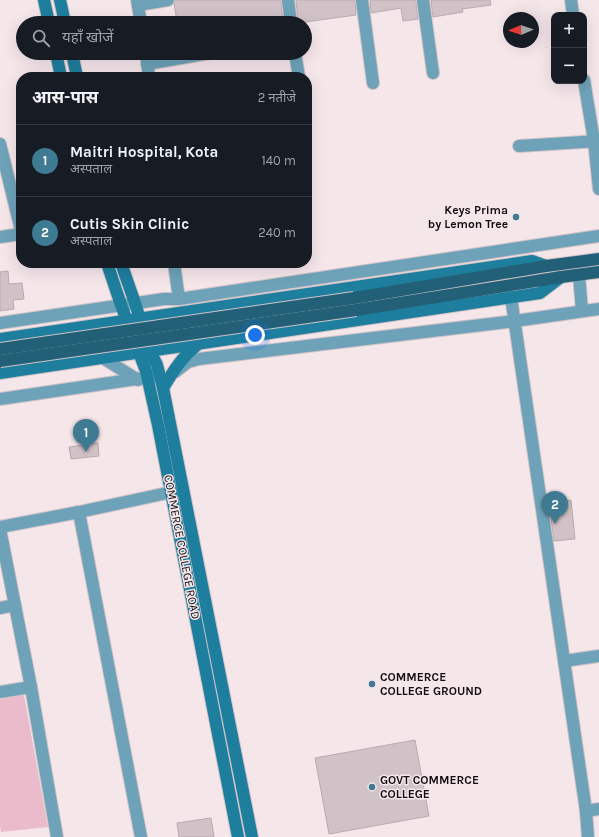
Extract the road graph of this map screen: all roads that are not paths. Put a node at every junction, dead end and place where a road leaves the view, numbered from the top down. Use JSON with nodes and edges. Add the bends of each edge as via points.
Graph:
{"nodes":[{"id":1,"x":44,"y":0,"type":"edge"},
{"id":2,"x":60,"y":0,"type":"edge"},
{"id":3,"x":168,"y":0,"type":"edge"},
{"id":4,"x":288,"y":0,"type":"edge"},
{"id":5,"x":362,"y":0,"type":"edge"},
{"id":6,"x":422,"y":0,"type":"edge"},
{"id":7,"x":571,"y":0,"type":"edge"},
{"id":8,"x":138,"y":2,"type":"edge"},
{"id":9,"x":573,"y":12,"type":"edge"},
{"id":10,"x":47,"y":16,"type":"edge"},
{"id":11,"x":64,"y":16,"type":"edge"},
{"id":12,"x":140,"y":16,"type":"edge"},
{"id":13,"x":290,"y":16,"type":"edge"},
{"id":14,"x":57,"y":60,"type":"edge"},
{"id":15,"x":73,"y":60,"type":"edge"},
{"id":16,"x":146,"y":60,"type":"edge"},
{"id":17,"x":296,"y":60,"type":"edge"},
{"id":18,"x":60,"y":72,"type":"edge"},
{"id":19,"x":76,"y":72,"type":"edge"},
{"id":20,"x":148,"y":72,"type":"edge"},
{"id":21,"x":298,"y":72,"type":"edge"},
{"id":22,"x":433,"y":73,"type":"dead end"},
{"id":23,"x":373,"y":83,"type":"dead end"},
{"id":24,"x":585,"y":84,"type":"edge"},
{"id":25,"x":597,"y":141,"type":"edge"},
{"id":26,"x":0,"y":144,"type":"edge"},
{"id":27,"x":519,"y":146,"type":"dead end"},
{"id":28,"x":599,"y":189,"type":"edge"},
{"id":29,"x":16,"y":210,"type":"edge"},
{"id":30,"x":16,"y":235,"type":"edge"},
{"id":31,"x":599,"y":236,"type":"edge"},
{"id":32,"x":0,"y":237,"type":"edge"},
{"id":33,"x":599,"y":259,"type":"edge"},
{"id":34,"x":546,"y":266,"type":"junction"},
{"id":35,"x":108,"y":268,"type":"edge"},
{"id":36,"x":123,"y":268,"type":"edge"},
{"id":37,"x":175,"y":268,"type":"edge"},
{"id":38,"x":599,"y":272,"type":"edge"},
{"id":39,"x":579,"y":274,"type":"junction"},
{"id":40,"x":561,"y":277,"type":"junction"},
{"id":41,"x":179,"y":299,"type":"junction"},
{"id":42,"x":135,"y":303,"type":"junction"},
{"id":43,"x":355,"y":304,"type":"junction"},
{"id":44,"x":121,"y":306,"type":"junction"},
{"id":45,"x":513,"y":308,"type":"junction"},
{"id":46,"x":599,"y":309,"type":"edge"},
{"id":47,"x":87,"y":310,"type":"junction"},
{"id":48,"x":582,"y":311,"type":"junction"},
{"id":49,"x":140,"y":318,"type":"junction"},
{"id":50,"x":126,"y":320,"type":"junction"},
{"id":51,"x":0,"y":323,"type":"edge"},
{"id":52,"x":91,"y":326,"type":"junction"},
{"id":53,"x":0,"y":339,"type":"edge"},
{"id":54,"x":198,"y":344,"type":"junction"},
{"id":55,"x":0,"y":349,"type":"edge"},
{"id":56,"x":145,"y":352,"type":"junction"},
{"id":57,"x":103,"y":358,"type":"junction"},
{"id":58,"x":0,"y":361,"type":"edge"},
{"id":59,"x":0,"y":373,"type":"edge"},
{"id":60,"x":167,"y":377,"type":"junction"},
{"id":61,"x":143,"y":379,"type":"junction"},
{"id":62,"x":0,"y":399,"type":"edge"},
{"id":63,"x":177,"y":491,"type":"junction"},
{"id":64,"x":79,"y":512,"type":"junction"},
{"id":65,"x":0,"y":528,"type":"edge"},
{"id":66,"x":15,"y":605,"type":"junction"},
{"id":67,"x":0,"y":608,"type":"edge"},
{"id":68,"x":599,"y":656,"type":"edge"},
{"id":69,"x":564,"y":661,"type":"junction"},
{"id":70,"x":31,"y":686,"type":"junction"},
{"id":71,"x":0,"y":692,"type":"edge"},
{"id":72,"x":599,"y":809,"type":"edge"},
{"id":73,"x":586,"y":811,"type":"junction"},
{"id":74,"x":57,"y":837,"type":"edge"},
{"id":75,"x":141,"y":837,"type":"edge"},
{"id":76,"x":238,"y":837,"type":"edge"},
{"id":77,"x":252,"y":837,"type":"edge"},
{"id":78,"x":588,"y":837,"type":"edge"}],
"edges":[{"from":1,"to":10,"type":"street"},
{"from":2,"to":11,"type":"street"},
{"from":3,"to":8,"type":"street"},
{"from":4,"to":13,"type":"street"},
{"from":5,"to":23,"type":"street"},
{"from":6,"to":22,"type":"street"},
{"from":7,"to":9,"type":"street"},
{"from":8,"to":12,"type":"street"},
{"from":14,"to":18,"type":"street"},
{"from":15,"to":19,"type":"street"},
{"from":16,"to":20,"type":"street"},
{"from":17,"to":21,"type":"street"},
{"from":24,"to":25,"type":"street"},
{"from":25,"to":27,"type":"street"},
{"from":25,"to":28,"type":"street"},
{"from":26,"to":29,"type":"street"},
{"from":30,"to":32,"type":"street"},
{"from":31,"to":41,"type":"street"},
{"from":33,"to":34,"type":"main road"},
{"from":34,"to":43,"type":"main road"},
{"from":34,"to":49,"type":"street","via":[[532,261]]},
{"from":35,"to":44,"type":"street","name":"COMMERCE COLLEGE ROAD"},
{"from":36,"to":42,"type":"street"},
{"from":37,"to":41,"type":"street"},
{"from":38,"to":39,"type":"main road"},
{"from":39,"to":40,"type":"main road"},
{"from":39,"to":48,"type":"street"},
{"from":40,"to":43,"type":"main road"},
{"from":40,"to":45,"type":"street","via":[[540,293]]},
{"from":41,"to":42,"type":"street"},
{"from":42,"to":44,"type":"street"},
{"from":42,"to":49,"type":"street"},
{"from":43,"to":55,"type":"main road","bridge":true},
{"from":43,"to":58,"type":"main road","bridge":true},
{"from":44,"to":47,"type":"street"},
{"from":44,"to":50,"type":"street","name":"COMMERCE COLLEGE ROAD"},
{"from":45,"to":48,"type":"street"},
{"from":45,"to":54,"type":"street"},
{"from":45,"to":60,"type":"street","via":[[199,359],[188,362]]},
{"from":45,"to":69,"type":"street"},
{"from":46,"to":48,"type":"street"},
{"from":47,"to":51,"type":"street"},
{"from":47,"to":52,"type":"street"},
{"from":49,"to":50,"type":"street"},
{"from":49,"to":56,"type":"street"},
{"from":50,"to":52,"type":"street"},
{"from":50,"to":56,"type":"street","name":"COMMERCE COLLEGE ROAD"},
{"from":52,"to":53,"type":"street"},
{"from":54,"to":56,"type":"street"},
{"from":54,"to":60,"type":"street"},
{"from":56,"to":57,"type":"street"},
{"from":56,"to":60,"type":"street"},
{"from":56,"to":61,"type":"street","name":"COMMERCE COLLEGE ROAD","via":[[146,371]]},
{"from":57,"to":59,"type":"street"},
{"from":57,"to":61,"type":"street"},
{"from":60,"to":61,"type":"street"},
{"from":60,"to":63,"type":"street"},
{"from":61,"to":62,"type":"street"},
{"from":61,"to":63,"type":"street","name":"COMMERCE COLLEGE ROAD"},
{"from":63,"to":64,"type":"street"},
{"from":63,"to":76,"type":"street","name":"COMMERCE COLLEGE ROAD"},
{"from":63,"to":77,"type":"street"},
{"from":64,"to":65,"type":"street"},
{"from":64,"to":75,"type":"street"},
{"from":65,"to":66,"type":"street"},
{"from":66,"to":67,"type":"street"},
{"from":66,"to":70,"type":"street"},
{"from":68,"to":69,"type":"street"},
{"from":69,"to":73,"type":"street"},
{"from":70,"to":71,"type":"street"},
{"from":70,"to":74,"type":"street"},
{"from":72,"to":73,"type":"street"},
{"from":73,"to":78,"type":"street"}]}
